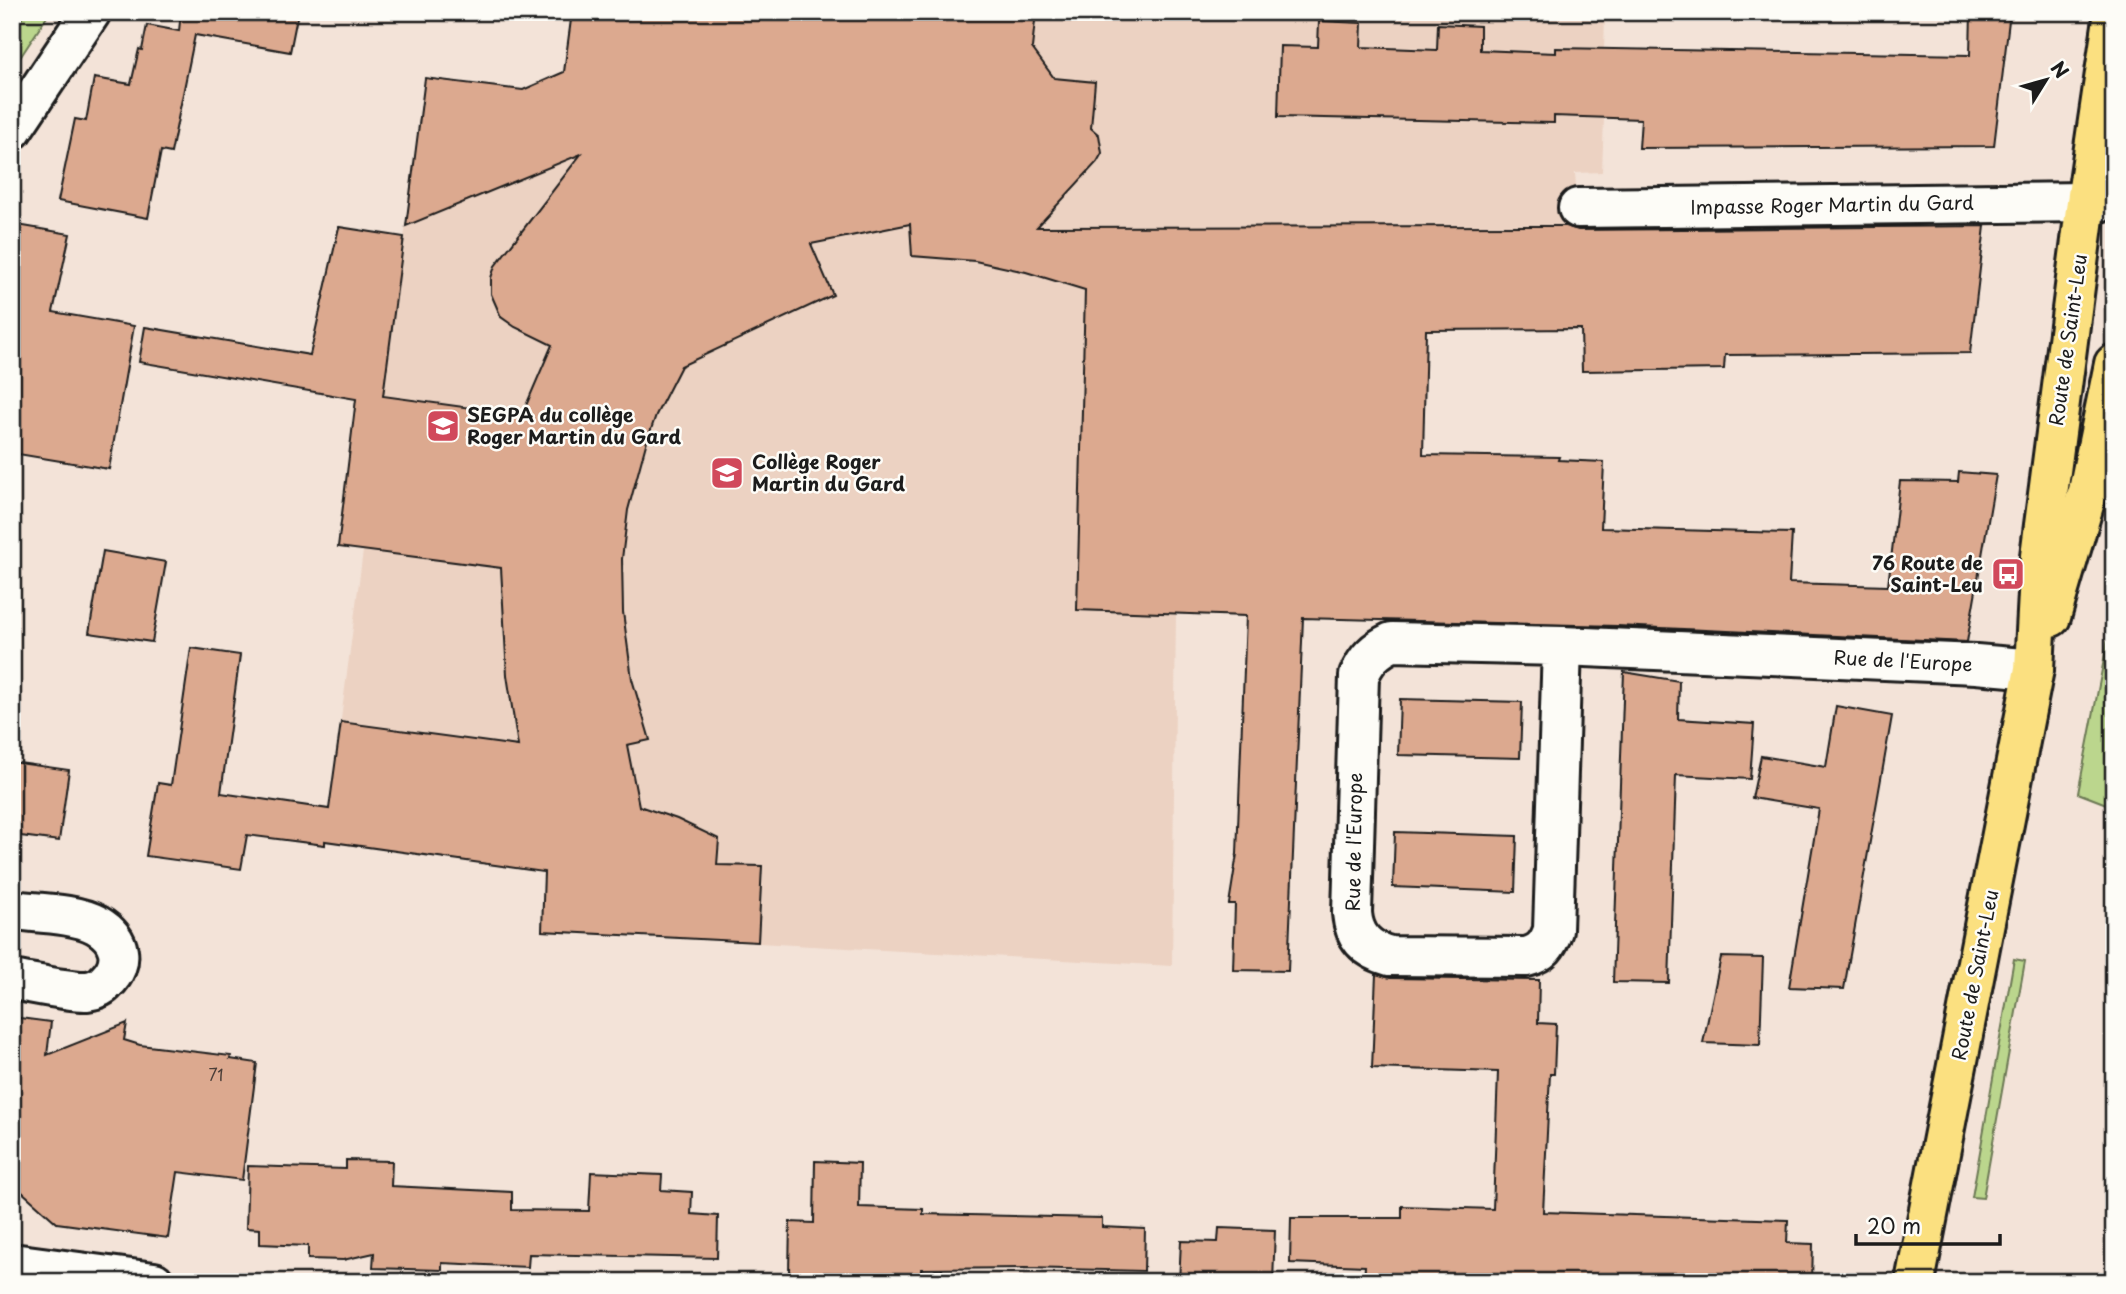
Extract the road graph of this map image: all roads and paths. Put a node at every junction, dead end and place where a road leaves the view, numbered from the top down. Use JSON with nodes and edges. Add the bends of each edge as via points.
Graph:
{"nodes":[{"id":1,"x":91,"y":12,"type":"edge"},
{"id":2,"x":2113,"y":12,"type":"edge"},
{"id":3,"x":2107,"y":111,"type":"edge"},
{"id":4,"x":12,"y":130,"type":"edge"},
{"id":5,"x":2100,"y":201,"type":"edge"},
{"id":6,"x":1578,"y":208,"type":"dead end"},
{"id":7,"x":2114,"y":364,"type":"edge"},
{"id":8,"x":1562,"y":646,"type":"junction"},
{"id":9,"x":2034,"y":669,"type":"junction"},
{"id":10,"x":12,"y":910,"type":"edge"},
{"id":11,"x":12,"y":980,"type":"edge"},
{"id":12,"x":12,"y":1262,"type":"edge"},
{"id":13,"x":154,"y":1282,"type":"edge"},
{"id":14,"x":1916,"y":1282,"type":"edge"}],
"edges":[{"from":1,"to":4,"type":"street"},
{"from":2,"to":3,"type":"main road","name":"Route de Saint-Leu"},
{"from":3,"to":5,"type":"main road","name":"Route de Saint-Leu"},
{"from":5,"to":6,"type":"street","name":"Impasse Roger Martin du Gard"},
{"from":5,"to":9,"type":"main road","name":"Route de Saint-Leu","via":[[2040,556]]},
{"from":7,"to":9,"type":"main road","name":"Route de Saint-Leu","via":[[2088,491]]},
{"from":8,"to":8,"type":"street","name":"Rue de l'Europe","via":[[1392,642],[1378,648],[1363,665],[1359,676],[1352,913],[1355,932],[1370,949],[1390,956],[1526,957],[1546,946],[1553,930]]},
{"from":8,"to":9,"type":"street","name":"Rue de l'Europe"},
{"from":9,"to":14,"type":"main road","name":"Route de Saint-Leu"},
{"from":10,"to":11,"type":"street","via":[[84,919],[97,925],[109,934],[120,963],[102,986],[88,991]]},
{"from":12,"to":13,"type":"street"}]}
